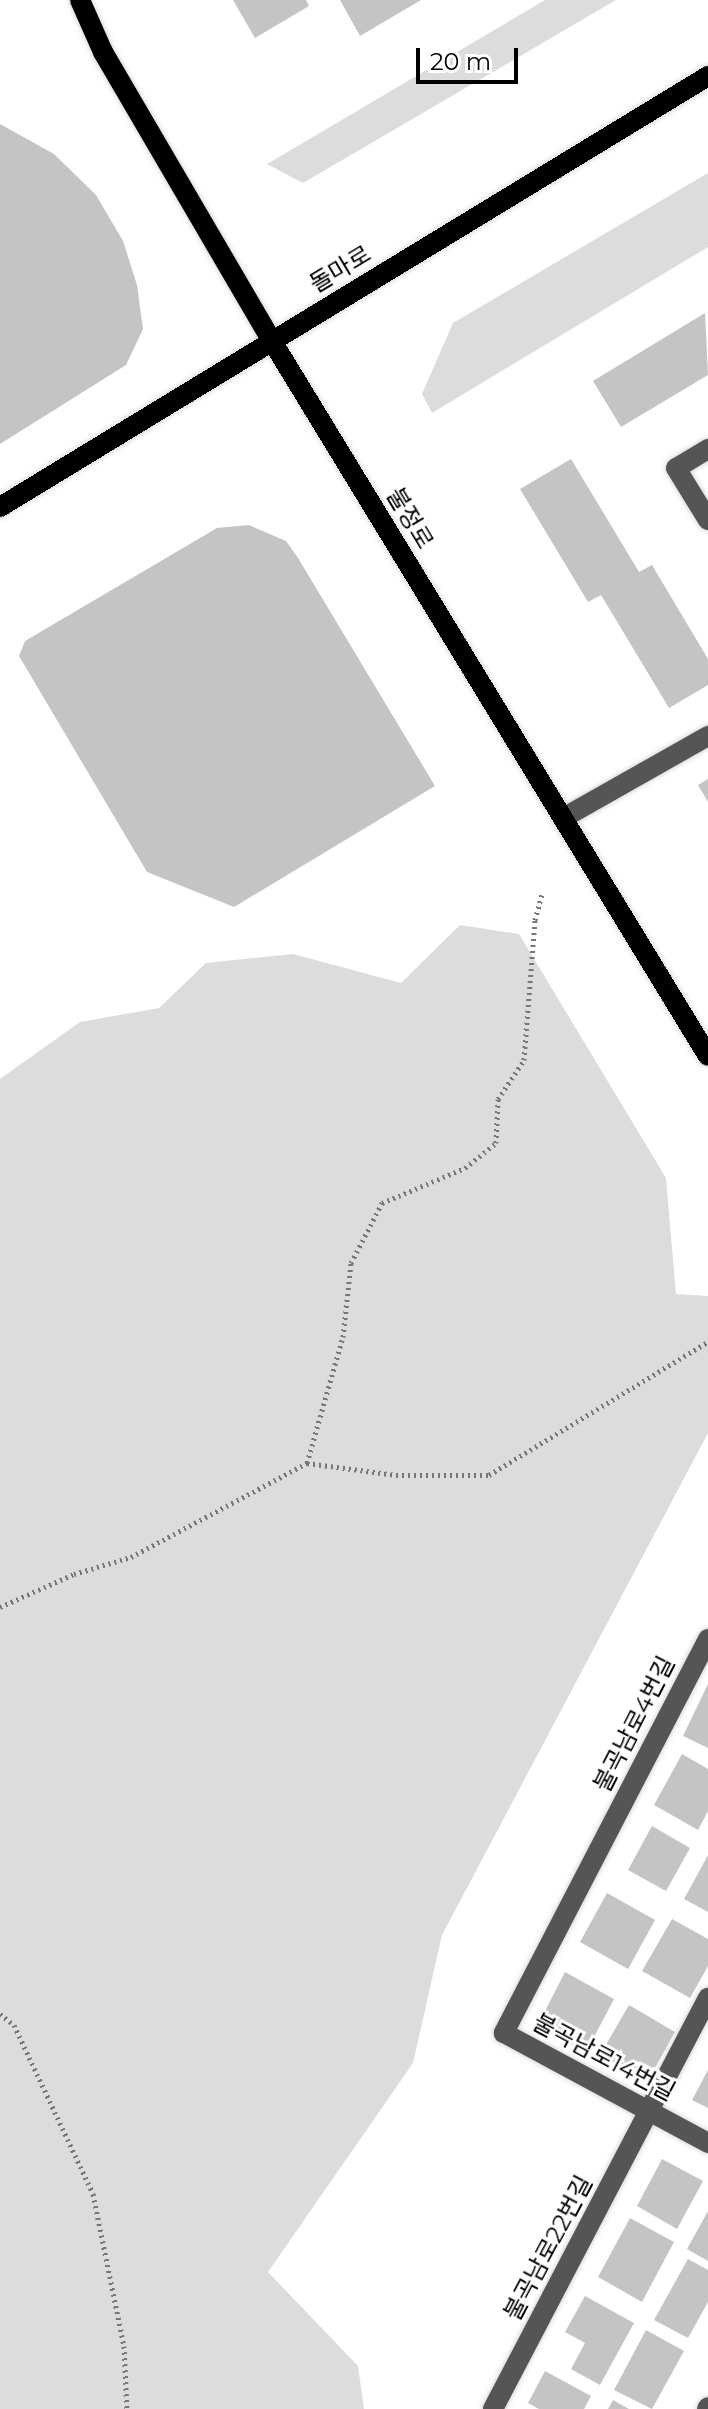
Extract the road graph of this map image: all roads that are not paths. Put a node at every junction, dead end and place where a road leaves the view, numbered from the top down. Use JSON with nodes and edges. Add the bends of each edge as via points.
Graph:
{"nodes":[{"id":1,"x":80,"y":0,"type":"edge"},
{"id":2,"x":708,"y":76,"type":"edge"},
{"id":3,"x":272,"y":341,"type":"junction"},
{"id":4,"x":708,"y":449,"type":"edge"},
{"id":5,"x":0,"y":507,"type":"edge"},
{"id":6,"x":708,"y":520,"type":"edge"},
{"id":7,"x":708,"y":736,"type":"edge"},
{"id":8,"x":563,"y":818,"type":"junction"},
{"id":9,"x":708,"y":1056,"type":"edge"},
{"id":10,"x":708,"y":1639,"type":"edge"},
{"id":11,"x":607,"y":1833,"type":"joint"},
{"id":12,"x":708,"y":1998,"type":"edge"},
{"id":13,"x":649,"y":2111,"type":"junction"},
{"id":14,"x":708,"y":2143,"type":"edge"},
{"id":15,"x":493,"y":2409,"type":"edge"}],
"edges":[{"from":1,"to":3,"type":"main road","name":"불정로","via":[[103,52]]},
{"from":2,"to":3,"type":"main road","name":"돌마로"},
{"from":3,"to":5,"type":"main road","name":"돌마로"},
{"from":3,"to":8,"type":"main road","name":"불정로"},
{"from":4,"to":6,"type":"street","via":[[676,468]]},
{"from":7,"to":8,"type":"street"},
{"from":8,"to":9,"type":"main road","name":"불정로"},
{"from":10,"to":11,"type":"street","name":"불곡남로4번길"},
{"from":11,"to":13,"type":"street","name":"불곡남로14번길","via":[[504,2033]]},
{"from":12,"to":13,"type":"street"},
{"from":13,"to":14,"type":"street","name":"불곡남로14번길"},
{"from":13,"to":15,"type":"street","name":"불곡남로22번길"}]}
